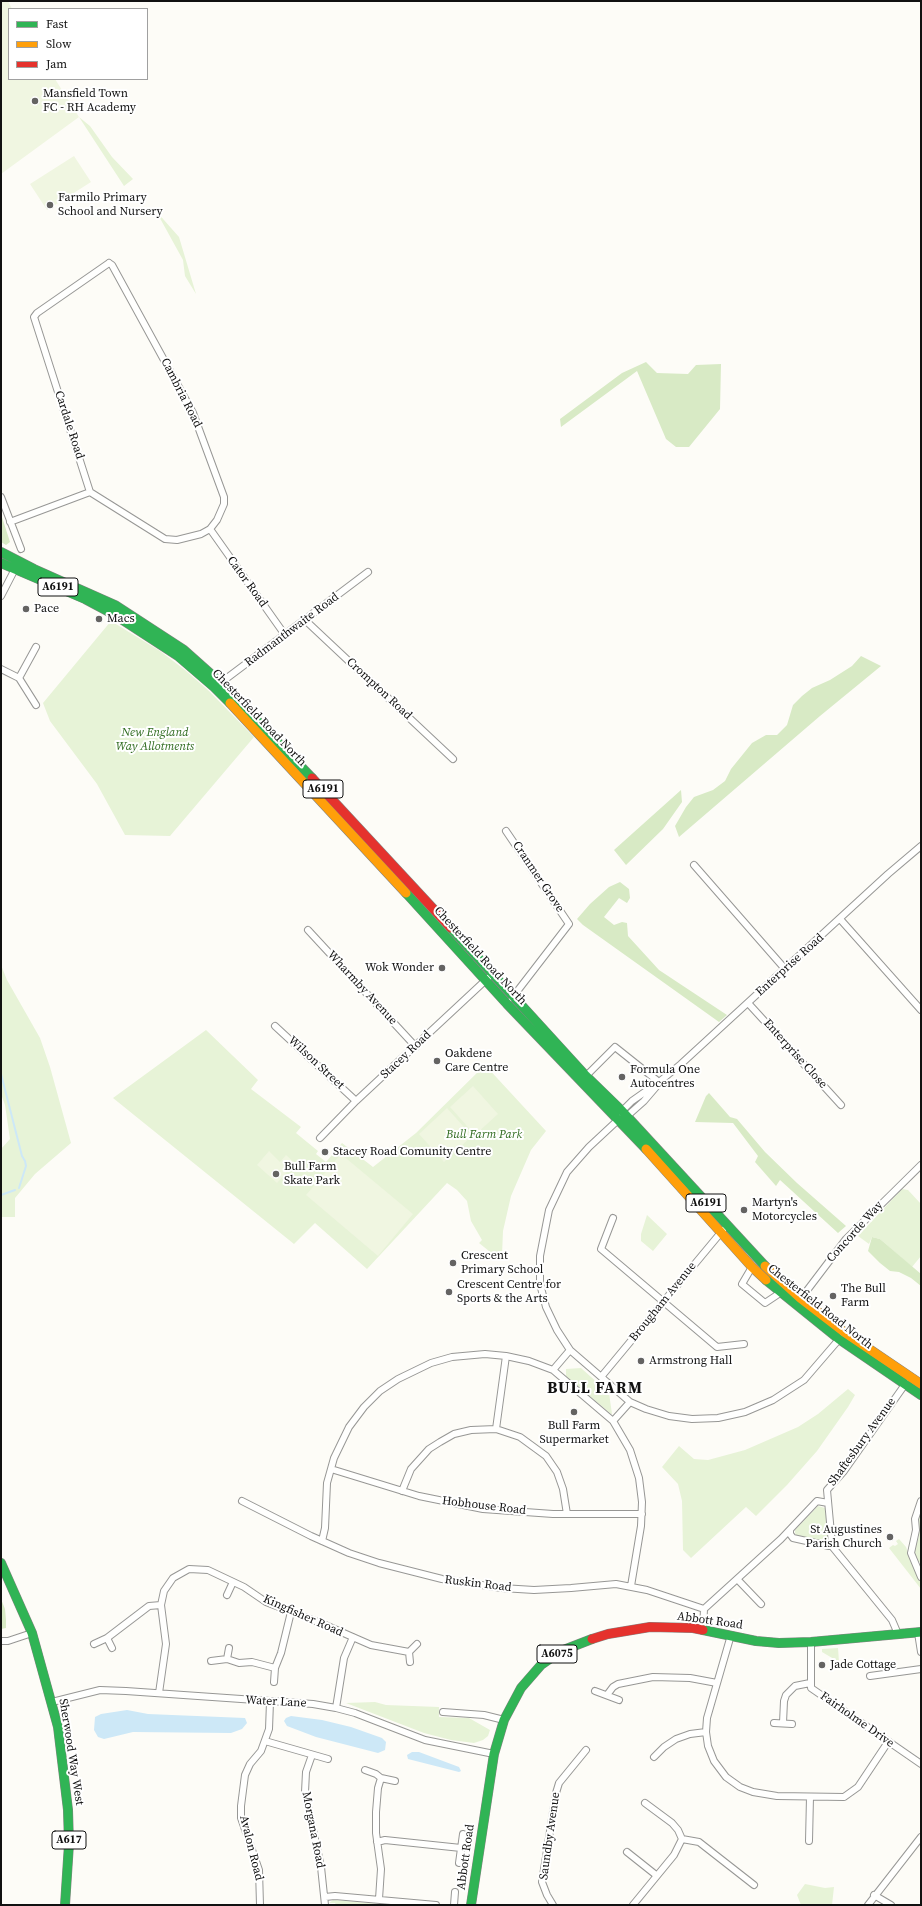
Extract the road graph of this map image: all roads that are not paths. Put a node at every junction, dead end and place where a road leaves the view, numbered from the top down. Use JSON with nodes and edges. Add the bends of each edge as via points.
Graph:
{"nodes":[{"id":1,"x":109,"y":263,"type":"joint"},
{"id":2,"x":90,"y":492,"type":"junction"},
{"id":3,"x":1,"y":497,"type":"edge"},
{"id":4,"x":10,"y":522,"type":"junction"},
{"id":5,"x":210,"y":529,"type":"junction"},
{"id":6,"x":21,"y":549,"type":"dead end"},
{"id":7,"x":1,"y":552,"type":"edge"},
{"id":8,"x":1,"y":563,"type":"edge"},
{"id":9,"x":17,"y":565,"type":"junction"},
{"id":10,"x":368,"y":572,"type":"dead end"},
{"id":11,"x":1,"y":596,"type":"edge"},
{"id":12,"x":305,"y":620,"type":"junction"},
{"id":13,"x":285,"y":635,"type":"junction"},
{"id":14,"x":36,"y":647,"type":"dead end"},
{"id":15,"x":1,"y":669,"type":"edge"},
{"id":16,"x":19,"y":678,"type":"junction"},
{"id":17,"x":217,"y":685,"type":"junction"},
{"id":18,"x":36,"y":705,"type":"dead end"},
{"id":19,"x":453,"y":759,"type":"dead end"},
{"id":20,"x":506,"y":831,"type":"dead end"},
{"id":21,"x":921,"y":846,"type":"edge"},
{"id":22,"x":694,"y":865,"type":"dead end"},
{"id":23,"x":840,"y":919,"type":"junction"},
{"id":24,"x":308,"y":930,"type":"dead end"},
{"id":25,"x":785,"y":970,"type":"junction"},
{"id":26,"x":489,"y":977,"type":"junction"},
{"id":27,"x":510,"y":1000,"type":"junction"},
{"id":28,"x":748,"y":1003,"type":"junction"},
{"id":29,"x":921,"y":1010,"type":"edge"},
{"id":30,"x":275,"y":1026,"type":"dead end"},
{"id":31,"x":416,"y":1047,"type":"junction"},
{"id":32,"x":586,"y":1076,"type":"junction"},
{"id":33,"x":659,"y":1082,"type":"junction"},
{"id":34,"x":356,"y":1101,"type":"junction"},
{"id":35,"x":841,"y":1105,"type":"dead end"},
{"id":36,"x":625,"y":1114,"type":"junction"},
{"id":37,"x":618,"y":1120,"type":"junction"},
{"id":38,"x":320,"y":1138,"type":"dead end"},
{"id":39,"x":921,"y":1165,"type":"edge"},
{"id":40,"x":613,"y":1218,"type":"dead end"},
{"id":41,"x":723,"y":1230,"type":"junction"},
{"id":42,"x":752,"y":1267,"type":"junction"},
{"id":43,"x":780,"y":1293,"type":"junction"},
{"id":44,"x":663,"y":1300,"type":"junction"},
{"id":45,"x":798,"y":1302,"type":"junction"},
{"id":46,"x":842,"y":1335,"type":"junction"},
{"id":47,"x":744,"y":1344,"type":"dead end"},
{"id":48,"x":570,"y":1350,"type":"junction"},
{"id":49,"x":506,"y":1356,"type":"junction"},
{"id":50,"x":553,"y":1370,"type":"junction"},
{"id":51,"x":601,"y":1377,"type":"junction"},
{"id":52,"x":912,"y":1378,"type":"junction"},
{"id":53,"x":904,"y":1384,"type":"junction"},
{"id":54,"x":921,"y":1384,"type":"edge"},
{"id":55,"x":921,"y":1395,"type":"edge"},
{"id":56,"x":630,"y":1402,"type":"junction"},
{"id":57,"x":613,"y":1422,"type":"junction"},
{"id":58,"x":496,"y":1429,"type":"junction"},
{"id":59,"x":330,"y":1469,"type":"junction"},
{"id":60,"x":402,"y":1491,"type":"junction"},
{"id":61,"x":242,"y":1501,"type":"dead end"},
{"id":62,"x":921,"y":1501,"type":"edge"},
{"id":63,"x":828,"y":1503,"type":"junction"},
{"id":64,"x":567,"y":1514,"type":"junction"},
{"id":65,"x":642,"y":1514,"type":"junction"},
{"id":66,"x":790,"y":1530,"type":"junction"},
{"id":67,"x":322,"y":1542,"type":"junction"},
{"id":68,"x":831,"y":1545,"type":"junction"},
{"id":69,"x":1,"y":1563,"type":"edge"},
{"id":70,"x":921,"y":1577,"type":"edge"},
{"id":71,"x":738,"y":1580,"type":"junction"},
{"id":72,"x":233,"y":1582,"type":"junction"},
{"id":73,"x":630,"y":1586,"type":"junction"},
{"id":74,"x":227,"y":1595,"type":"dead end"},
{"id":75,"x":761,"y":1604,"type":"dead end"},
{"id":76,"x":161,"y":1605,"type":"junction"},
{"id":77,"x":704,"y":1608,"type":"junction"},
{"id":78,"x":291,"y":1612,"type":"junction"},
{"id":79,"x":703,"y":1630,"type":"junction"},
{"id":80,"x":920,"y":1632,"type":"edge"},
{"id":81,"x":32,"y":1633,"type":"junction"},
{"id":82,"x":898,"y":1634,"type":"junction"},
{"id":83,"x":731,"y":1635,"type":"junction"},
{"id":84,"x":352,"y":1637,"type":"junction"},
{"id":85,"x":107,"y":1638,"type":"junction"},
{"id":86,"x":1,"y":1640,"type":"edge"},
{"id":87,"x":811,"y":1642,"type":"junction"},
{"id":88,"x":94,"y":1644,"type":"dead end"},
{"id":89,"x":417,"y":1644,"type":"dead end"},
{"id":90,"x":112,"y":1648,"type":"dead end"},
{"id":91,"x":229,"y":1648,"type":"dead end"},
{"id":92,"x":409,"y":1652,"type":"junction"},
{"id":93,"x":921,"y":1652,"type":"edge"},
{"id":94,"x":227,"y":1659,"type":"junction"},
{"id":95,"x":212,"y":1662,"type":"dead end"},
{"id":96,"x":410,"y":1662,"type":"dead end"},
{"id":97,"x":275,"y":1668,"type":"junction"},
{"id":98,"x":921,"y":1669,"type":"edge"},
{"id":99,"x":870,"y":1676,"type":"dead end"},
{"id":100,"x":274,"y":1682,"type":"dead end"},
{"id":101,"x":717,"y":1683,"type":"junction"},
{"id":102,"x":810,"y":1683,"type":"junction"},
{"id":103,"x":595,"y":1691,"type":"dead end"},
{"id":104,"x":159,"y":1693,"type":"junction"},
{"id":105,"x":607,"y":1695,"type":"junction"},
{"id":106,"x":619,"y":1700,"type":"dead end"},
{"id":107,"x":52,"y":1702,"type":"junction"},
{"id":108,"x":270,"y":1702,"type":"junction"},
{"id":109,"x":336,"y":1708,"type":"junction"},
{"id":110,"x":443,"y":1712,"type":"dead end"},
{"id":111,"x":504,"y":1720,"type":"junction"},
{"id":112,"x":774,"y":1723,"type":"dead end"},
{"id":113,"x":783,"y":1723,"type":"junction"},
{"id":114,"x":792,"y":1724,"type":"dead end"},
{"id":115,"x":706,"y":1732,"type":"junction"},
{"id":116,"x":265,"y":1741,"type":"junction"},
{"id":117,"x":888,"y":1742,"type":"junction"},
{"id":118,"x":586,"y":1750,"type":"dead end"},
{"id":119,"x":494,"y":1754,"type":"junction"},
{"id":120,"x":312,"y":1755,"type":"junction"},
{"id":121,"x":654,"y":1757,"type":"dead end"},
{"id":122,"x":328,"y":1759,"type":"dead end"},
{"id":123,"x":921,"y":1764,"type":"edge"},
{"id":124,"x":365,"y":1770,"type":"dead end"},
{"id":125,"x":381,"y":1778,"type":"junction"},
{"id":126,"x":395,"y":1781,"type":"dead end"},
{"id":127,"x":810,"y":1798,"type":"junction"},
{"id":128,"x":645,"y":1803,"type":"dead end"},
{"id":129,"x":463,"y":1834,"type":"dead end"},
{"id":130,"x":921,"y":1836,"type":"edge"},
{"id":131,"x":682,"y":1839,"type":"junction"},
{"id":132,"x":809,"y":1841,"type":"dead end"},
{"id":133,"x":377,"y":1842,"type":"junction"},
{"id":134,"x":461,"y":1848,"type":"junction"},
{"id":135,"x":627,"y":1852,"type":"dead end"},
{"id":136,"x":459,"y":1863,"type":"dead end"},
{"id":137,"x":656,"y":1876,"type":"junction"},
{"id":138,"x":754,"y":1885,"type":"dead end"},
{"id":139,"x":455,"y":1892,"type":"dead end"},
{"id":140,"x":874,"y":1895,"type":"junction"},
{"id":141,"x":325,"y":1896,"type":"junction"},
{"id":142,"x":379,"y":1899,"type":"junction"},
{"id":143,"x":65,"y":1905,"type":"edge"},
{"id":144,"x":260,"y":1905,"type":"edge"},
{"id":145,"x":325,"y":1905,"type":"edge"},
{"id":146,"x":436,"y":1905,"type":"edge"},
{"id":147,"x":454,"y":1905,"type":"edge"},
{"id":148,"x":471,"y":1905,"type":"edge"},
{"id":149,"x":553,"y":1905,"type":"edge"},
{"id":150,"x":633,"y":1905,"type":"edge"},
{"id":151,"x":868,"y":1905,"type":"edge"},
{"id":152,"x":891,"y":1905,"type":"edge"}],
"edges":[{"from":1,"to":2,"type":"street","name":"Cardale Road","via":[[34,317]]},
{"from":1,"to":5,"type":"street","name":"Cambria Road","via":[[193,413],[224,497],[222,510]]},
{"from":2,"to":4,"type":"street"},
{"from":2,"to":5,"type":"street","via":[[165,539],[177,540]]},
{"from":3,"to":4,"type":"street"},
{"from":4,"to":6,"type":"street"},
{"from":5,"to":13,"type":"street","name":"Cator Road"},
{"from":7,"to":9,"type":"main road","name":"Chesterfield Road North","number":"A6191"},
{"from":8,"to":9,"type":"main road","name":"Chesterfield Road North","number":"A6191"},
{"from":9,"to":11,"type":"street"},
{"from":9,"to":17,"type":"main road","name":"Chesterfield Road North","number":"A6191","via":[[115,605],[184,650]]},
{"from":10,"to":12,"type":"street","name":"Radmanthwaite Road"},
{"from":12,"to":13,"type":"street","name":"Radmanthwaite Road"},
{"from":12,"to":19,"type":"street","name":"Crompton Road"},
{"from":13,"to":17,"type":"street","name":"Radmanthwaite Road"},
{"from":14,"to":16,"type":"street"},
{"from":15,"to":16,"type":"street"},
{"from":16,"to":18,"type":"street"},
{"from":17,"to":26,"type":"main road","name":"Chesterfield Road North","number":"A6191","via":[[300,771]]},
{"from":20,"to":27,"type":"street","name":"Cranmer Grove","via":[[569,924]]},
{"from":21,"to":23,"type":"street","name":"Enterprise Road"},
{"from":22,"to":25,"type":"street"},
{"from":23,"to":25,"type":"street","name":"Enterprise Road"},
{"from":23,"to":29,"type":"street"},
{"from":24,"to":31,"type":"street","name":"Wharmby Avenue"},
{"from":25,"to":28,"type":"street","name":"Enterprise Road"},
{"from":26,"to":27,"type":"main road","name":"Chesterfield Road North","number":"A6191"},
{"from":26,"to":31,"type":"street","name":"Stacey Road"},
{"from":27,"to":32,"type":"main road","name":"Chesterfield Road North","number":"A6191"},
{"from":27,"to":37,"type":"main road","name":"Chesterfield Road North","number":"A6191"},
{"from":28,"to":33,"type":"street","name":"Enterprise Road"},
{"from":28,"to":35,"type":"street","name":"Enterprise Close"},
{"from":30,"to":34,"type":"street","name":"Wilson Street"},
{"from":31,"to":34,"type":"street","name":"Stacey Road"},
{"from":32,"to":33,"type":"street","via":[[616,1047]]},
{"from":32,"to":36,"type":"main road","name":"Chesterfield Road North","number":"A6191"},
{"from":33,"to":36,"type":"street","name":"Enterprise Road","via":[[641,1093]]},
{"from":34,"to":38,"type":"street","name":"Stacey Road"},
{"from":36,"to":37,"type":"street"},
{"from":36,"to":41,"type":"main road","name":"Chesterfield Road North","number":"A6191"},
{"from":37,"to":41,"type":"main road","name":"Chesterfield Road North","number":"A6191","via":[[676,1181],[696,1208]]},
{"from":37,"to":48,"type":"street","via":[[567,1172],[549,1210],[540,1256],[540,1284],[546,1307]]},
{"from":39,"to":45,"type":"street","name":"Concorde Way","via":[[846,1239]]},
{"from":40,"to":44,"type":"street","via":[[601,1249]]},
{"from":41,"to":42,"type":"main road","name":"Chesterfield Road North","number":"A6191"},
{"from":41,"to":44,"type":"street","name":"Brougham Avenue"},
{"from":41,"to":45,"type":"main road","name":"Chesterfield Road North","number":"A6191","via":[[764,1265]]},
{"from":42,"to":43,"type":"main road","name":"Chesterfield Road North","number":"A6191"},
{"from":42,"to":43,"type":"street","via":[[742,1284],[765,1304]]},
{"from":43,"to":45,"type":"main road","name":"Chesterfield Road North","number":"A6191"},
{"from":44,"to":47,"type":"street","via":[[717,1347]]},
{"from":44,"to":51,"type":"street","name":"Brougham Avenue"},
{"from":45,"to":46,"type":"main road","name":"Chesterfield Road North","number":"A6191"},
{"from":46,"to":52,"type":"main road","name":"Chesterfield Road North","number":"A6191"},
{"from":46,"to":53,"type":"main road","name":"Chesterfield Road North","number":"A6191"},
{"from":46,"to":56,"type":"street","via":[[804,1380],[773,1400],[745,1412],[718,1418],[692,1419],[646,1410]]},
{"from":48,"to":50,"type":"street"},
{"from":48,"to":51,"type":"street"},
{"from":49,"to":50,"type":"street"},
{"from":49,"to":58,"type":"street"},
{"from":49,"to":59,"type":"street","via":[[485,1354],[452,1357],[431,1363],[398,1379],[380,1391],[364,1407],[349,1427]]},
{"from":50,"to":57,"type":"street"},
{"from":51,"to":56,"type":"street"},
{"from":52,"to":53,"type":"street","name":"Shaftesbury Avenue"},
{"from":52,"to":54,"type":"main road","name":"Chesterfield Road North","number":"A6191"},
{"from":53,"to":55,"type":"main road","name":"Chesterfield Road North","number":"A6191"},
{"from":53,"to":63,"type":"street","name":"Shaftesbury Avenue","via":[[844,1471],[827,1490]]},
{"from":56,"to":57,"type":"street"},
{"from":57,"to":65,"type":"street","via":[[630,1450],[639,1478]]},
{"from":58,"to":60,"type":"street","via":[[454,1434],[429,1449],[411,1469]]},
{"from":58,"to":64,"type":"street","via":[[520,1437],[546,1456],[561,1483],[567,1503]]},
{"from":59,"to":60,"type":"street","name":"Hobhouse Road"},
{"from":59,"to":67,"type":"street"},
{"from":60,"to":64,"type":"street","name":"Hobhouse Road","via":[[483,1508]]},
{"from":61,"to":67,"type":"street","name":"Ruskin Road"},
{"from":62,"to":70,"type":"street","via":[[915,1519],[916,1530],[911,1554]]},
{"from":63,"to":66,"type":"street","name":"Shaftesbury Avenue","via":[[817,1501]]},
{"from":63,"to":68,"type":"street"},
{"from":64,"to":65,"type":"street","name":"Hobhouse Road"},
{"from":65,"to":73,"type":"street"},
{"from":66,"to":68,"type":"street","via":[[793,1538]]},
{"from":66,"to":71,"type":"street","name":"Shaftesbury Avenue"},
{"from":67,"to":73,"type":"street","name":"Ruskin Road","via":[[379,1563],[472,1584],[534,1590],[616,1584]]},
{"from":68,"to":82,"type":"street","via":[[892,1620]]},
{"from":69,"to":81,"type":"main road","name":"Sherwood Way West","number":"A617"},
{"from":71,"to":75,"type":"street"},
{"from":71,"to":77,"type":"street","name":"Shaftesbury Avenue"},
{"from":72,"to":74,"type":"street"},
{"from":72,"to":76,"type":"street","name":"Kingfisher Road","via":[[208,1570],[189,1569],[168,1583]]},
{"from":72,"to":78,"type":"street","name":"Kingfisher Road","via":[[266,1602]]},
{"from":73,"to":77,"type":"street","name":"Ruskin Road"},
{"from":76,"to":85,"type":"street","via":[[149,1606]]},
{"from":76,"to":104,"type":"street","name":"Kingfisher Road","via":[[166,1644]]},
{"from":77,"to":79,"type":"street"},
{"from":78,"to":84,"type":"street","name":"Kingfisher Road"},
{"from":78,"to":97,"type":"street"},
{"from":79,"to":83,"type":"main road","name":"Abbott Road","number":"A6075"},
{"from":79,"to":111,"type":"main road","name":"Abbott Road","number":"A6075","via":[[650,1627],[580,1642],[541,1665],[521,1688]]},
{"from":80,"to":82,"type":"main road","name":"Abbott Road","number":"A6075"},
{"from":80,"to":93,"type":"street"},
{"from":81,"to":86,"type":"street"},
{"from":81,"to":107,"type":"main road","name":"Sherwood Way West","number":"A617"},
{"from":82,"to":87,"type":"main road","name":"Abbott Road","number":"A6075"},
{"from":83,"to":87,"type":"main road","name":"Abbott Road","number":"A6075","via":[[779,1643]]},
{"from":83,"to":101,"type":"street"},
{"from":84,"to":92,"type":"street","name":"Kingfisher Road","via":[[371,1646]]},
{"from":84,"to":109,"type":"street","name":"Kingfisher Road","via":[[344,1658]]},
{"from":85,"to":88,"type":"street"},
{"from":85,"to":90,"type":"street"},
{"from":87,"to":102,"type":"street","name":"Fairholme Drive"},
{"from":89,"to":92,"type":"street"},
{"from":91,"to":94,"type":"street"},
{"from":92,"to":96,"type":"street"},
{"from":94,"to":95,"type":"street"},
{"from":94,"to":97,"type":"street"},
{"from":97,"to":100,"type":"street"},
{"from":98,"to":99,"type":"street"},
{"from":101,"to":105,"type":"street","via":[[690,1678],[654,1678],[618,1684]]},
{"from":101,"to":115,"type":"street","via":[[707,1718]]},
{"from":102,"to":113,"type":"street","via":[[795,1686],[786,1695]]},
{"from":102,"to":117,"type":"street","name":"Fairholme Drive","via":[[811,1688]]},
{"from":103,"to":105,"type":"street"},
{"from":104,"to":107,"type":"street","name":"Water Lane","via":[[100,1690]]},
{"from":104,"to":108,"type":"street","name":"Water Lane"},
{"from":105,"to":106,"type":"street"},
{"from":107,"to":143,"type":"main road","name":"Sherwood Way West","number":"A617","via":[[65,1774],[68,1810],[69,1844]]},
{"from":108,"to":109,"type":"street","name":"Water Lane"},
{"from":108,"to":116,"type":"street","name":"Avalon Road","via":[[269,1729]]},
{"from":109,"to":119,"type":"street","name":"Water Lane","via":[[425,1740]]},
{"from":110,"to":111,"type":"street","via":[[484,1715]]},
{"from":111,"to":119,"type":"main road","name":"Abbott Road","number":"A6075"},
{"from":112,"to":113,"type":"street"},
{"from":113,"to":114,"type":"street"},
{"from":115,"to":121,"type":"street","via":[[676,1739]]},
{"from":115,"to":127,"type":"street","via":[[714,1761],[726,1777],[740,1787],[765,1794]]},
{"from":116,"to":120,"type":"street"},
{"from":116,"to":144,"type":"street","name":"Avalon Road","via":[[245,1775],[241,1806],[241,1818],[259,1870]]},
{"from":117,"to":123,"type":"street","name":"Fairholme Drive"},
{"from":117,"to":127,"type":"street","via":[[852,1793],[844,1797]]},
{"from":118,"to":149,"type":"street","name":"Saundby Avenue","via":[[559,1783],[556,1792],[542,1882]]},
{"from":119,"to":148,"type":"main road","name":"Abbott Road","number":"A6075"},
{"from":120,"to":122,"type":"street"},
{"from":120,"to":141,"type":"street","name":"Morgana Road","via":[[306,1772],[305,1792]]},
{"from":124,"to":125,"type":"street"},
{"from":125,"to":126,"type":"street"},
{"from":125,"to":133,"type":"street","via":[[376,1812]]},
{"from":127,"to":132,"type":"street"},
{"from":128,"to":131,"type":"street","via":[[672,1823]]},
{"from":129,"to":134,"type":"street"},
{"from":130,"to":140,"type":"street"},
{"from":131,"to":137,"type":"street","via":[[674,1855]]},
{"from":131,"to":138,"type":"street","via":[[699,1842]]},
{"from":133,"to":134,"type":"street","via":[[385,1840]]},
{"from":133,"to":142,"type":"street","via":[[381,1869]]},
{"from":134,"to":136,"type":"street"},
{"from":135,"to":137,"type":"street"},
{"from":137,"to":150,"type":"street"},
{"from":139,"to":147,"type":"street"},
{"from":140,"to":151,"type":"street"},
{"from":140,"to":152,"type":"street"},
{"from":141,"to":142,"type":"street"},
{"from":141,"to":145,"type":"street","name":"Morgana Road"},
{"from":142,"to":146,"type":"street"}]}
